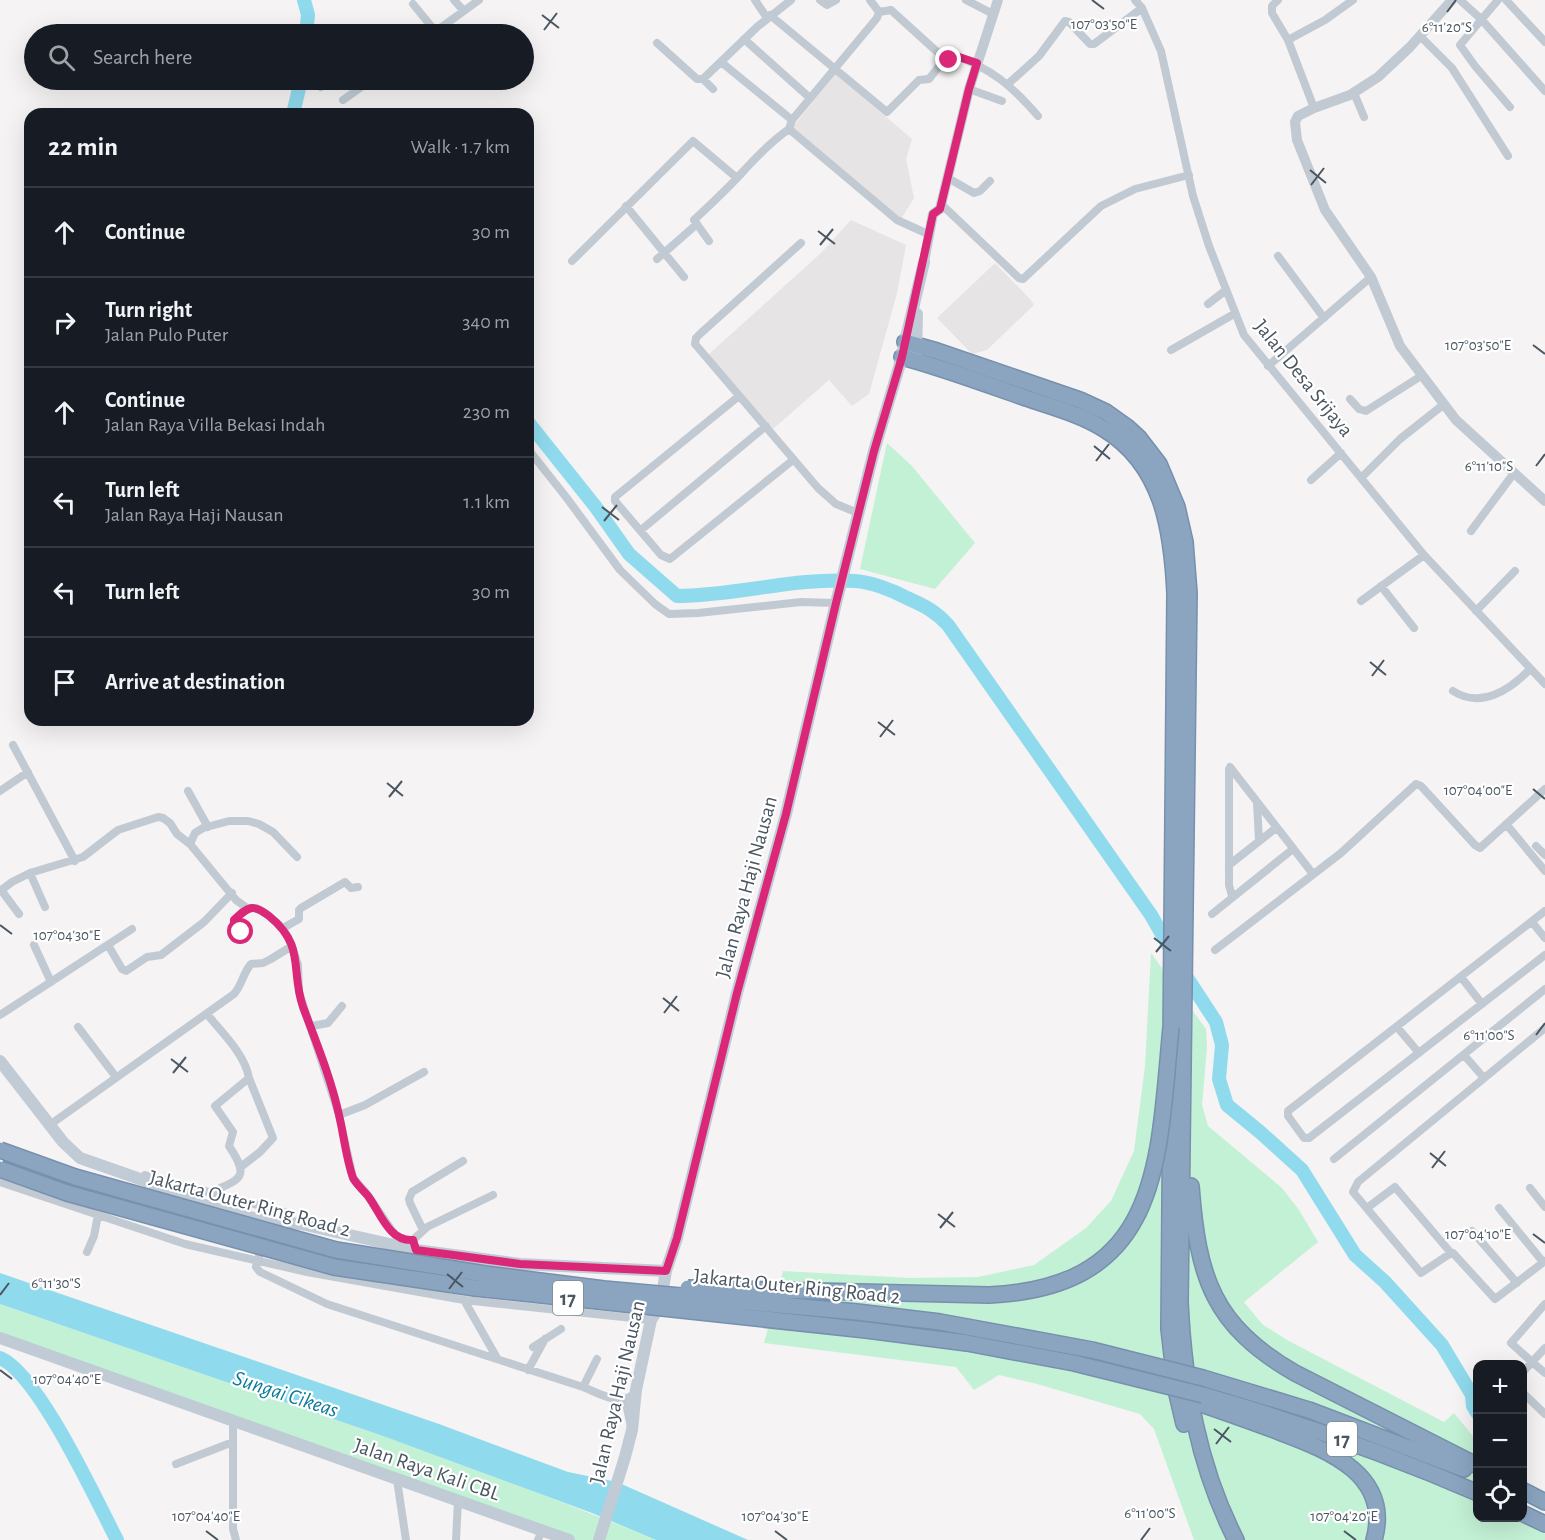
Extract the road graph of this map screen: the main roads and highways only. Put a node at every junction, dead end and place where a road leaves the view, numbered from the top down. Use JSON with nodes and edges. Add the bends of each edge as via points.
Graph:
{"nodes":[{"id":1,"x":924,"y":262,"type":"road end"},
{"id":2,"x":909,"y":351,"type":"junction"},
{"id":3,"x":1181,"y":753,"type":"junction"},
{"id":4,"x":1171,"y":1027,"type":"junction"},
{"id":5,"x":0,"y":1060,"type":"edge"},
{"id":6,"x":1184,"y":1094,"type":"junction"},
{"id":7,"x":0,"y":1150,"type":"edge"},
{"id":8,"x":0,"y":1169,"type":"edge"},
{"id":9,"x":666,"y":1271,"type":"junction"},
{"id":10,"x":604,"y":1289,"type":"junction"},
{"id":11,"x":0,"y":1338,"type":"edge"},
{"id":12,"x":1011,"y":1350,"type":"junction"},
{"id":13,"x":1473,"y":1463,"type":"edge"},
{"id":14,"x":1473,"y":1473,"type":"edge"},
{"id":15,"x":1473,"y":1491,"type":"edge"},
{"id":16,"x":1527,"y":1493,"type":"edge"},
{"id":17,"x":1527,"y":1497,"type":"edge"},
{"id":18,"x":1545,"y":1504,"type":"edge"},
{"id":19,"x":1527,"y":1515,"type":"edge"},
{"id":20,"x":1545,"y":1524,"type":"edge"},
{"id":21,"x":540,"y":1535,"type":"edge"},
{"id":22,"x":569,"y":1540,"type":"edge"},
{"id":23,"x":599,"y":1540,"type":"edge"},
{"id":24,"x":1225,"y":1540,"type":"edge"},
{"id":25,"x":1236,"y":1540,"type":"edge"},
{"id":26,"x":1374,"y":1540,"type":"edge"}],
"edges":[{"from":1,"to":2,"type":"main road","name":"Jalan Raya Haji Nausan"},
{"from":2,"to":3,"type":"highway","via":[[937,351],[1094,406],[1127,427],[1159,464],[1177,507],[1187,561]]},
{"from":2,"to":9,"type":"main road","name":"Jalan Raya Haji Nausan","via":[[885,416],[858,513],[786,814]]},
{"from":3,"to":4,"type":"highway"},
{"from":3,"to":6,"type":"highway"},
{"from":4,"to":10,"type":"highway","bridge":true,"via":[[1160,1137],[1147,1193],[1114,1249],[1063,1283],[989,1295],[705,1287]]},
{"from":4,"to":24,"type":"highway","bridge":true,"via":[[1168,1302],[1172,1356],[1178,1402],[1190,1447]]},
{"from":5,"to":9,"type":"main road","via":[[63,1142],[80,1158],[180,1193],[191,1202],[520,1264]]},
{"from":6,"to":13,"type":"highway","via":[[1197,1241],[1209,1283],[1228,1319],[1272,1360]]},
{"from":6,"to":25,"type":"highway","bridge":true,"via":[[1180,1302],[1185,1369],[1198,1439]]},
{"from":7,"to":10,"type":"highway","name":"Jakarta Outer Ring Road 2","number":"17","bridge":true,"via":[[75,1177],[336,1250]]},
{"from":8,"to":12,"type":"highway","name":"Jakarta Outer Ring Road 2","number":"17","bridge":true,"via":[[67,1193],[334,1266],[475,1288],[854,1328]]},
{"from":9,"to":23,"type":"main road","name":"Jalan Raya Haji Nausan","via":[[636,1390],[632,1430]]},
{"from":10,"to":14,"type":"highway","name":"Jakarta Outer Ring Road 2","number":"17","bridge":true,"via":[[916,1319],[1092,1350],[1213,1380],[1310,1410]]},
{"from":11,"to":21,"type":"main road","name":"Jalan Raya Kali CBL","via":[[458,1501]]},
{"from":12,"to":15,"type":"highway","name":"Jakarta Outer Ring Road 2","number":"17","bridge":true,"via":[[1147,1380],[1272,1415],[1382,1453]]},
{"from":12,"to":26,"type":"highway","bridge":true,"via":[[1203,1405],[1332,1454],[1357,1472],[1371,1492],[1377,1517]]},
{"from":16,"to":18,"type":"highway"},
{"from":17,"to":18,"type":"highway"},
{"from":19,"to":20,"type":"highway"},
{"from":21,"to":22,"type":"main road","name":"Jalan Raya Kali CBL"}]}
